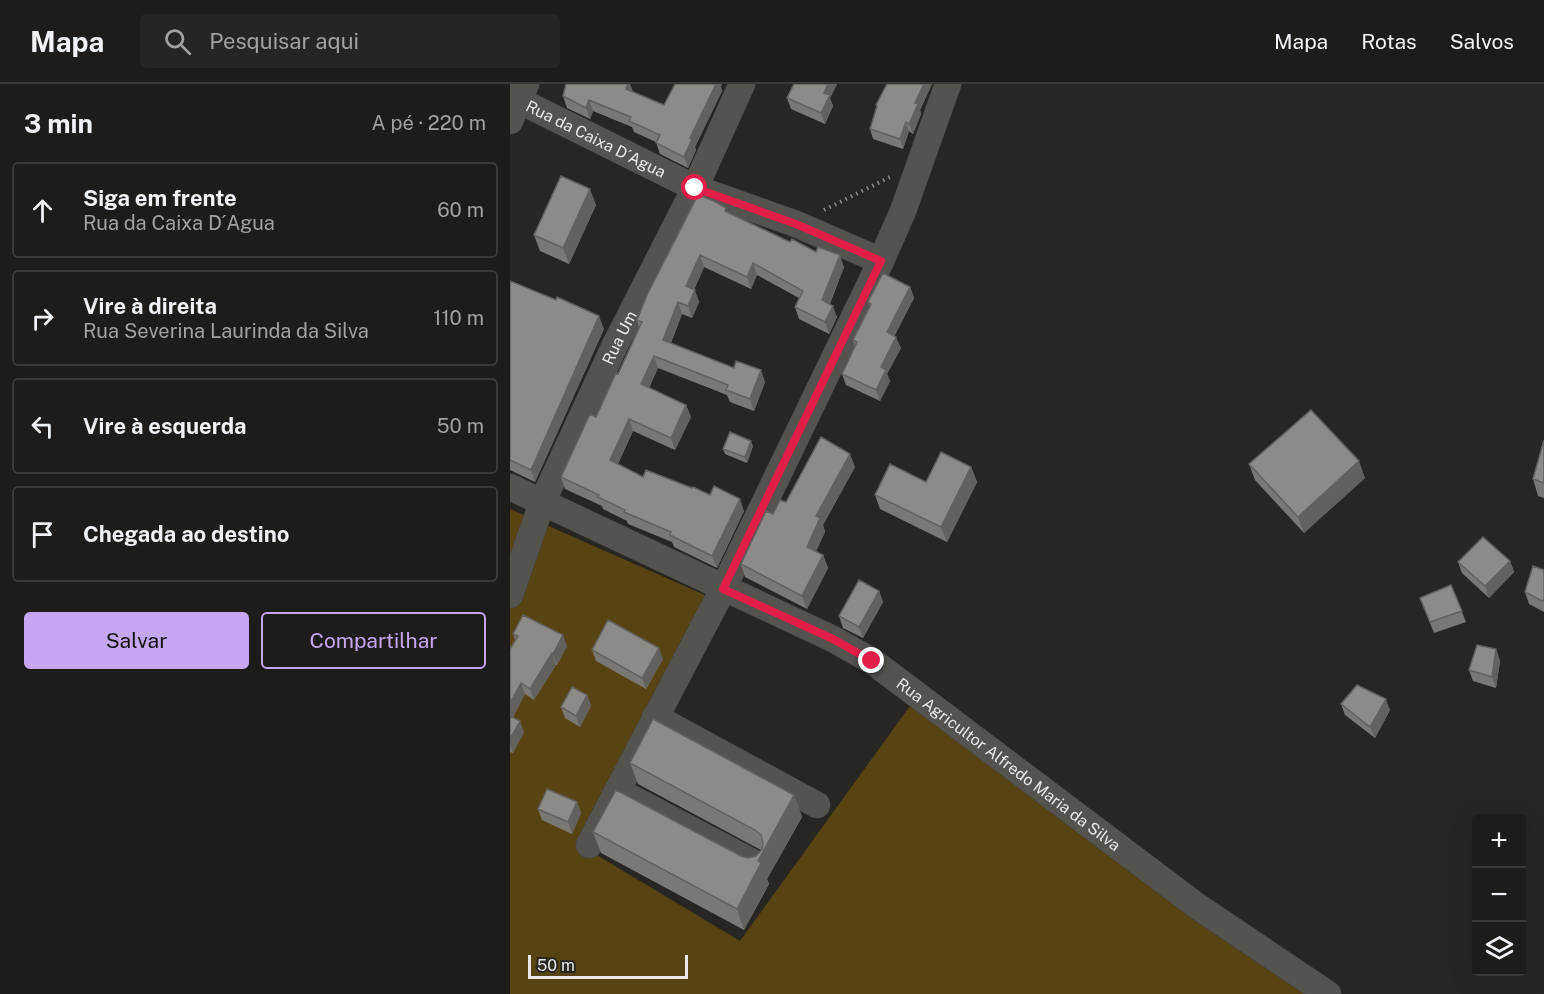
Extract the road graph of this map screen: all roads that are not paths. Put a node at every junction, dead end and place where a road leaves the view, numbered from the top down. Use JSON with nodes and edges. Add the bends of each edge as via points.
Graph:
{"nodes":[{"id":1,"x":742,"y":84,"type":"edge"},
{"id":2,"x":948,"y":84,"type":"edge"},
{"id":3,"x":516,"y":100,"type":"edge"},
{"id":4,"x":695,"y":188,"type":"junction"},
{"id":5,"x":881,"y":261,"type":"junction"},
{"id":6,"x":510,"y":488,"type":"edge"},
{"id":7,"x":542,"y":503,"type":"junction"},
{"id":8,"x":723,"y":589,"type":"junction"},
{"id":9,"x":510,"y":595,"type":"edge"},
{"id":10,"x":655,"y":717,"type":"junction"},
{"id":11,"x":618,"y":791,"type":"junction"},
{"id":12,"x":817,"y":805,"type":"dead end"},
{"id":13,"x":589,"y":845,"type":"dead end"},
{"id":14,"x":756,"y":864,"type":"edge"},
{"id":15,"x":1328,"y":994,"type":"edge"}],
"edges":[{"from":1,"to":4,"type":"street","name":"Rua Um"},
{"from":2,"to":5,"type":"street"},
{"from":3,"to":4,"type":"street","name":"Rua da Caixa D´Agua"},
{"from":4,"to":5,"type":"street","name":"Rua da Caixa D´Agua","via":[[796,224]]},
{"from":4,"to":7,"type":"street","name":"Rua Um","via":[[615,345]]},
{"from":5,"to":8,"type":"street"},
{"from":6,"to":7,"type":"street","name":"Rua Agricultor Alfredo Maria da Silva"},
{"from":7,"to":8,"type":"street","name":"Rua Agricultor Alfredo Maria da Silva"},
{"from":7,"to":9,"type":"street","name":"Rua Um"},
{"from":8,"to":10,"type":"street"},
{"from":8,"to":15,"type":"street","name":"Rua Agricultor Alfredo Maria da Silva","via":[[872,661],[1197,906]]},
{"from":10,"to":11,"type":"street"},
{"from":10,"to":12,"type":"street"},
{"from":11,"to":13,"type":"street"},
{"from":11,"to":14,"type":"street"}]}
